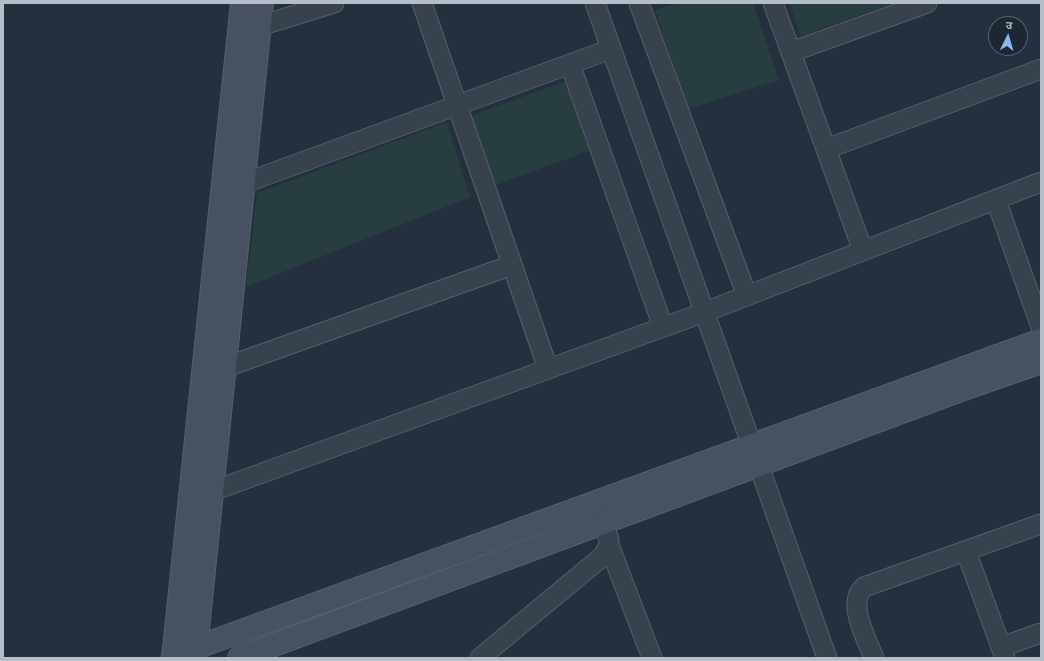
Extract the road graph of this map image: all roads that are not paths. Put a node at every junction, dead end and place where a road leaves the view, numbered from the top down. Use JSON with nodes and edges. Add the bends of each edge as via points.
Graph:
{"nodes":[{"id":1,"x":242,"y":3,"type":"edge"},
{"id":2,"x":262,"y":3,"type":"edge"},
{"id":3,"x":334,"y":3,"type":"edge"},
{"id":4,"x":422,"y":3,"type":"edge"},
{"id":5,"x":595,"y":3,"type":"edge"},
{"id":6,"x":773,"y":3,"type":"edge"},
{"id":7,"x":928,"y":3,"type":"edge"},
{"id":8,"x":641,"y":4,"type":"edge"},
{"id":9,"x":260,"y":26,"type":"junction"},
{"id":10,"x":611,"y":49,"type":"junction"},
{"id":11,"x":791,"y":52,"type":"junction"},
{"id":12,"x":570,"y":64,"type":"junction"},
{"id":13,"x":1041,"y":69,"type":"edge"},
{"id":14,"x":456,"y":106,"type":"junction"},
{"id":15,"x":826,"y":149,"type":"junction"},
{"id":16,"x":1041,"y":182,"type":"edge"},
{"id":17,"x":243,"y":183,"type":"junction"},
{"id":18,"x":222,"y":191,"type":"junction"},
{"id":19,"x":996,"y":200,"type":"junction"},
{"id":20,"x":863,"y":251,"type":"junction"},
{"id":21,"x":512,"y":264,"type":"junction"},
{"id":22,"x":746,"y":296,"type":"junction"},
{"id":23,"x":705,"y":312,"type":"junction"},
{"id":24,"x":663,"y":327,"type":"junction"},
{"id":25,"x":1041,"y":327,"type":"edge"},
{"id":26,"x":1041,"y":340,"type":"edge"},
{"id":27,"x":1041,"y":362,"type":"edge"},
{"id":28,"x":224,"y":367,"type":"junction"},
{"id":29,"x":548,"y":369,"type":"junction"},
{"id":30,"x":203,"y":375,"type":"junction"},
{"id":31,"x":752,"y":445,"type":"junction"},
{"id":32,"x":759,"y":465,"type":"junction"},
{"id":33,"x":212,"y":492,"type":"junction"},
{"id":34,"x":190,"y":500,"type":"junction"},
{"id":35,"x":596,"y":502,"type":"junction"},
{"id":36,"x":604,"y":523,"type":"junction"},
{"id":37,"x":1041,"y":524,"type":"edge"},
{"id":38,"x":609,"y":545,"type":"junction"},
{"id":39,"x":966,"y":551,"type":"junction"},
{"id":40,"x":1041,"y":633,"type":"edge"},
{"id":41,"x":195,"y":653,"type":"edge"},
{"id":42,"x":1003,"y":653,"type":"edge"},
{"id":43,"x":173,"y":657,"type":"edge"},
{"id":44,"x":239,"y":658,"type":"edge"},
{"id":45,"x":480,"y":658,"type":"edge"},
{"id":46,"x":652,"y":658,"type":"edge"},
{"id":47,"x":827,"y":658,"type":"edge"},
{"id":48,"x":874,"y":658,"type":"edge"}],
"edges":[{"from":1,"to":18,"type":"street"},
{"from":2,"to":9,"type":"street"},
{"from":3,"to":9,"type":"street"},
{"from":4,"to":14,"type":"street"},
{"from":5,"to":10,"type":"street"},
{"from":6,"to":11,"type":"street"},
{"from":7,"to":11,"type":"street"},
{"from":8,"to":22,"type":"street"},
{"from":9,"to":17,"type":"street"},
{"from":10,"to":12,"type":"street"},
{"from":10,"to":23,"type":"street"},
{"from":11,"to":15,"type":"street"},
{"from":12,"to":14,"type":"street"},
{"from":12,"to":24,"type":"street"},
{"from":13,"to":15,"type":"street"},
{"from":14,"to":17,"type":"street"},
{"from":14,"to":21,"type":"street"},
{"from":15,"to":20,"type":"street"},
{"from":16,"to":19,"type":"street"},
{"from":17,"to":18,"type":"street"},
{"from":17,"to":28,"type":"street"},
{"from":18,"to":30,"type":"street"},
{"from":19,"to":20,"type":"street"},
{"from":19,"to":25,"type":"street"},
{"from":20,"to":22,"type":"street"},
{"from":21,"to":28,"type":"street"},
{"from":21,"to":29,"type":"street"},
{"from":22,"to":23,"type":"street"},
{"from":23,"to":24,"type":"street"},
{"from":23,"to":31,"type":"street"},
{"from":24,"to":29,"type":"street"},
{"from":26,"to":31,"type":"street"},
{"from":27,"to":32,"type":"street"},
{"from":28,"to":30,"type":"street"},
{"from":28,"to":33,"type":"street"},
{"from":29,"to":33,"type":"street"},
{"from":30,"to":34,"type":"street"},
{"from":31,"to":32,"type":"street"},
{"from":31,"to":35,"type":"street"},
{"from":32,"to":36,"type":"street"},
{"from":32,"to":47,"type":"street"},
{"from":33,"to":34,"type":"street"},
{"from":33,"to":41,"type":"street"},
{"from":34,"to":43,"type":"street"},
{"from":35,"to":36,"type":"street"},
{"from":35,"to":41,"type":"street"},
{"from":36,"to":38,"type":"street"},
{"from":36,"to":44,"type":"street"},
{"from":37,"to":39,"type":"street"},
{"from":38,"to":45,"type":"street","via":[[603,556]]},
{"from":38,"to":46,"type":"street"},
{"from":39,"to":42,"type":"street"},
{"from":39,"to":48,"type":"street","via":[[860,590],[857,597],[857,612]]},
{"from":40,"to":42,"type":"street"},
{"from":41,"to":43,"type":"street"}]}
